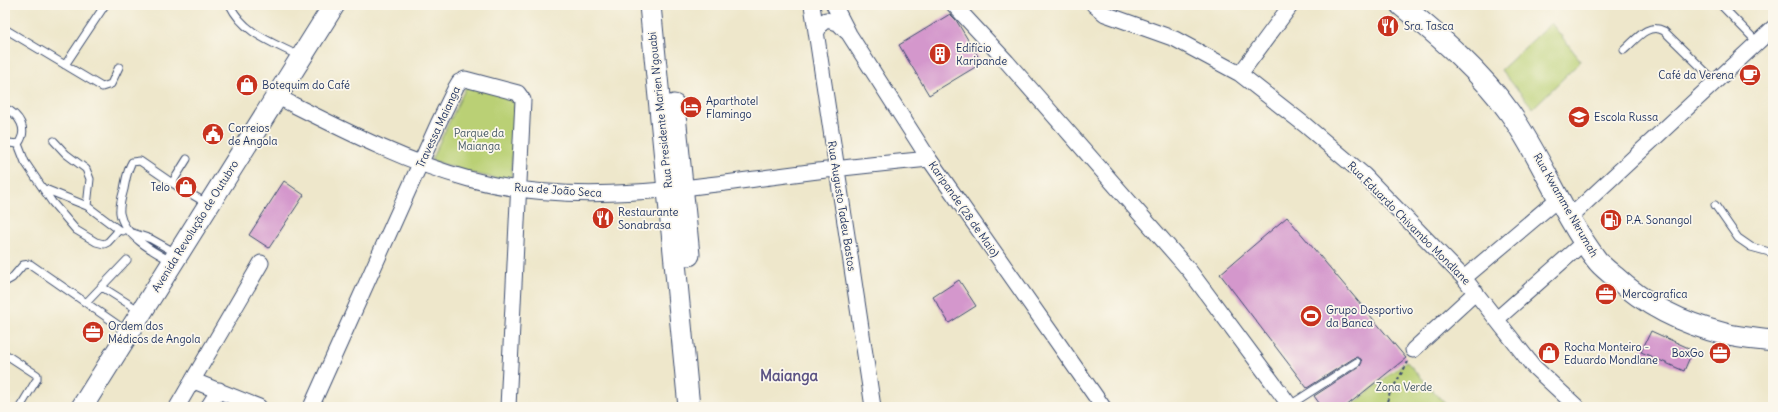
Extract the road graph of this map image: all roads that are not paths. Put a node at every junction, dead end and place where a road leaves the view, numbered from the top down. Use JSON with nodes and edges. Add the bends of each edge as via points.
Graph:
{"nodes":[{"id":1,"x":105,"y":5,"type":"edge"},
{"id":2,"x":230,"y":5,"type":"edge"},
{"id":3,"x":334,"y":5,"type":"edge"},
{"id":4,"x":650,"y":5,"type":"edge"},
{"id":5,"x":664,"y":5,"type":"edge"},
{"id":6,"x":812,"y":5,"type":"edge"},
{"id":7,"x":834,"y":5,"type":"edge"},
{"id":8,"x":954,"y":5,"type":"edge"},
{"id":9,"x":1094,"y":5,"type":"edge"},
{"id":10,"x":1291,"y":5,"type":"edge"},
{"id":11,"x":1401,"y":5,"type":"edge"},
{"id":12,"x":1721,"y":5,"type":"edge"},
{"id":13,"x":5,"y":28,"type":"edge"},
{"id":14,"x":1773,"y":28,"type":"edge"},
{"id":15,"x":817,"y":32,"type":"junction"},
{"id":16,"x":849,"y":34,"type":"junction"},
{"id":17,"x":1758,"y":42,"type":"junction"},
{"id":18,"x":1624,"y":50,"type":"dead end"},
{"id":19,"x":301,"y":57,"type":"junction"},
{"id":20,"x":65,"y":65,"type":"junction"},
{"id":21,"x":119,"y":67,"type":"dead end"},
{"id":22,"x":1240,"y":74,"type":"junction"},
{"id":23,"x":1715,"y":81,"type":"junction"},
{"id":24,"x":276,"y":96,"type":"junction"},
{"id":25,"x":5,"y":108,"type":"edge"},
{"id":26,"x":5,"y":139,"type":"edge"},
{"id":27,"x":54,"y":141,"type":"dead end"},
{"id":28,"x":18,"y":144,"type":"junction"},
{"id":29,"x":929,"y":159,"type":"junction"},
{"id":30,"x":187,"y":160,"type":"dead end"},
{"id":31,"x":421,"y":162,"type":"junction"},
{"id":32,"x":836,"y":168,"type":"junction"},
{"id":33,"x":172,"y":183,"type":"junction"},
{"id":34,"x":45,"y":189,"type":"junction"},
{"id":35,"x":520,"y":189,"type":"junction"},
{"id":36,"x":675,"y":189,"type":"junction"},
{"id":37,"x":1559,"y":198,"type":"junction"},
{"id":38,"x":74,"y":200,"type":"junction"},
{"id":39,"x":209,"y":205,"type":"junction"},
{"id":40,"x":1715,"y":205,"type":"dead end"},
{"id":41,"x":87,"y":206,"type":"junction"},
{"id":42,"x":63,"y":215,"type":"junction"},
{"id":43,"x":1570,"y":217,"type":"junction"},
{"id":44,"x":119,"y":230,"type":"junction"},
{"id":45,"x":131,"y":233,"type":"junction"},
{"id":46,"x":1584,"y":242,"type":"junction"},
{"id":47,"x":1773,"y":253,"type":"edge"},
{"id":48,"x":175,"y":258,"type":"junction"},
{"id":49,"x":127,"y":260,"type":"dead end"},
{"id":50,"x":261,"y":263,"type":"dead end"},
{"id":51,"x":1464,"y":278,"type":"junction"},
{"id":52,"x":5,"y":282,"type":"edge"},
{"id":53,"x":102,"y":287,"type":"junction"},
{"id":54,"x":1476,"y":292,"type":"junction"},
{"id":55,"x":86,"y":303,"type":"junction"},
{"id":56,"x":142,"y":312,"type":"junction"},
{"id":57,"x":1497,"y":319,"type":"junction"},
{"id":58,"x":129,"y":332,"type":"junction"},
{"id":59,"x":1773,"y":341,"type":"edge"},
{"id":60,"x":1413,"y":350,"type":"road end"},
{"id":61,"x":5,"y":354,"type":"edge"},
{"id":62,"x":1357,"y":362,"type":"dead end"},
{"id":63,"x":194,"y":381,"type":"junction"},
{"id":64,"x":219,"y":390,"type":"junction"},
{"id":65,"x":1290,"y":406,"type":"edge"},
{"id":66,"x":20,"y":407,"type":"edge"},
{"id":67,"x":82,"y":407,"type":"edge"},
{"id":68,"x":178,"y":407,"type":"edge"},
{"id":69,"x":208,"y":407,"type":"edge"},
{"id":70,"x":259,"y":407,"type":"edge"},
{"id":71,"x":310,"y":407,"type":"edge"},
{"id":72,"x":508,"y":407,"type":"edge"},
{"id":73,"x":689,"y":407,"type":"edge"},
{"id":74,"x":703,"y":407,"type":"edge"},
{"id":75,"x":873,"y":407,"type":"edge"},
{"id":76,"x":1103,"y":407,"type":"edge"},
{"id":77,"x":1577,"y":407,"type":"edge"}],
"edges":[{"from":1,"to":20,"type":"lane"},
{"from":2,"to":19,"type":"lane","via":[[248,29]]},
{"from":3,"to":19,"type":"street","name":"Avenida Revolução de Outubro"},
{"from":4,"to":36,"type":"street","name":"Rua Presidente Marien N'gouabi"},
{"from":5,"to":36,"type":"street","name":"Rua Presidente Marien N'gouabi"},
{"from":6,"to":15,"type":"street","name":"Rua Augusto Tadeu Bastos"},
{"from":7,"to":16,"type":"street","name":"Karipande (28 de Maio)"},
{"from":8,"to":65,"type":"street","via":[[1190,270]]},
{"from":9,"to":22,"type":"street","name":"Rua Eduardo Chivambo Mondlane","via":[[1105,14],[1175,39]]},
{"from":10,"to":22,"type":"street"},
{"from":11,"to":37,"type":"street","name":"Rua Kwamme Nkrumah","via":[[1479,75],[1510,112],[1530,143]]},
{"from":12,"to":17,"type":"lane"},
{"from":13,"to":20,"type":"lane"},
{"from":14,"to":17,"type":"street"},
{"from":15,"to":16,"type":"street","via":[[826,20],[838,23]]},
{"from":15,"to":32,"type":"street","name":"Rua Augusto Tadeu Bastos"},
{"from":16,"to":29,"type":"street","name":"Karipande (28 de Maio)"},
{"from":17,"to":23,"type":"street"},
{"from":18,"to":23,"type":"lane","via":[[1649,28],[1657,27],[1664,30]]},
{"from":19,"to":24,"type":"street","name":"Avenida Revolução de Outubro"},
{"from":20,"to":21,"type":"lane","via":[[102,87],[111,84]]},
{"from":22,"to":51,"type":"street","name":"Rua Eduardo Chivambo Mondlane","via":[[1364,175]]},
{"from":23,"to":43,"type":"street"},
{"from":24,"to":31,"type":"street","name":"Rua de João Seca","via":[[349,133]]},
{"from":24,"to":39,"type":"street","name":"Avenida Revolução de Outubro"},
{"from":25,"to":28,"type":"lane","via":[[18,117],[23,125]]},
{"from":26,"to":28,"type":"lane","via":[[9,143]]},
{"from":27,"to":41,"type":"lane","via":[[86,169],[90,179]]},
{"from":28,"to":34,"type":"lane","via":[[25,162]]},
{"from":29,"to":32,"type":"street","name":"Rua de João Seca"},
{"from":29,"to":76,"type":"street","name":"Karipande (28 de Maio)"},
{"from":30,"to":33,"type":"lane"},
{"from":31,"to":35,"type":"street","name":"Rua de João Seca","via":[[469,179]]},
{"from":31,"to":35,"type":"street","name":"Travessa Maianga","via":[[456,87],[462,80],[470,79],[522,96],[524,106]]},
{"from":31,"to":71,"type":"street","name":"Travessa Maianga"},
{"from":32,"to":36,"type":"street","name":"Rua de João Seca"},
{"from":32,"to":75,"type":"street","name":"Rua Augusto Tadeu Bastos"},
{"from":33,"to":39,"type":"lane"},
{"from":33,"to":45,"type":"lane","via":[[140,161],[132,162],[128,168],[120,213]]},
{"from":34,"to":38,"type":"lane"},
{"from":34,"to":42,"type":"lane"},
{"from":35,"to":36,"type":"street","name":"Rua de João Seca","via":[[592,195]]},
{"from":35,"to":72,"type":"street","name":"Travessa Maianga"},
{"from":36,"to":73,"type":"street","name":"Rua Presidente Marien N'gouabi"},
{"from":36,"to":74,"type":"street","name":"Rua Presidente Marien N'gouabi"},
{"from":37,"to":43,"type":"street","name":"Rua Kwamme Nkrumah"},
{"from":37,"to":51,"type":"street"},
{"from":38,"to":41,"type":"lane"},
{"from":38,"to":42,"type":"lane","via":[[61,203]]},
{"from":39,"to":48,"type":"street","name":"Avenida Revolução de Outubro"},
{"from":40,"to":47,"type":"lane","via":[[1738,238],[1751,247]]},
{"from":41,"to":44,"type":"lane"},
{"from":42,"to":44,"type":"lane","via":[[76,230],[100,244],[108,242]]},
{"from":43,"to":46,"type":"street","name":"Rua Kwamme Nkrumah"},
{"from":44,"to":45,"type":"lane"},
{"from":45,"to":48,"type":"lane","via":[[151,239]]},
{"from":46,"to":57,"type":"street"},
{"from":46,"to":59,"type":"street","name":"Rua Kwamme Nkrumah","via":[[1597,261],[1622,284],[1668,314],[1726,335]]},
{"from":48,"to":56,"type":"street","name":"Avenida Revolução de Outubro"},
{"from":49,"to":53,"type":"lane"},
{"from":50,"to":63,"type":"street"},
{"from":51,"to":54,"type":"street","name":"Rua Eduardo Chivambo Mondlane"},
{"from":52,"to":55,"type":"lane","via":[[23,265],[30,264]]},
{"from":53,"to":55,"type":"lane"},
{"from":53,"to":56,"type":"lane"},
{"from":54,"to":57,"type":"street","name":"Rua Eduardo Chivambo Mondlane"},
{"from":54,"to":60,"type":"street"},
{"from":55,"to":58,"type":"lane"},
{"from":56,"to":58,"type":"street","name":"Avenida Revolução de Outubro"},
{"from":57,"to":77,"type":"street","name":"Rua Eduardo Chivambo Mondlane","via":[[1533,366]]},
{"from":58,"to":67,"type":"street","name":"Avenida Revolução de Outubro"},
{"from":61,"to":66,"type":"lane","via":[[36,375],[37,379]]},
{"from":62,"to":65,"type":"lane"},
{"from":63,"to":64,"type":"street"},
{"from":63,"to":68,"type":"street"},
{"from":64,"to":69,"type":"street"},
{"from":64,"to":70,"type":"street"}]}
